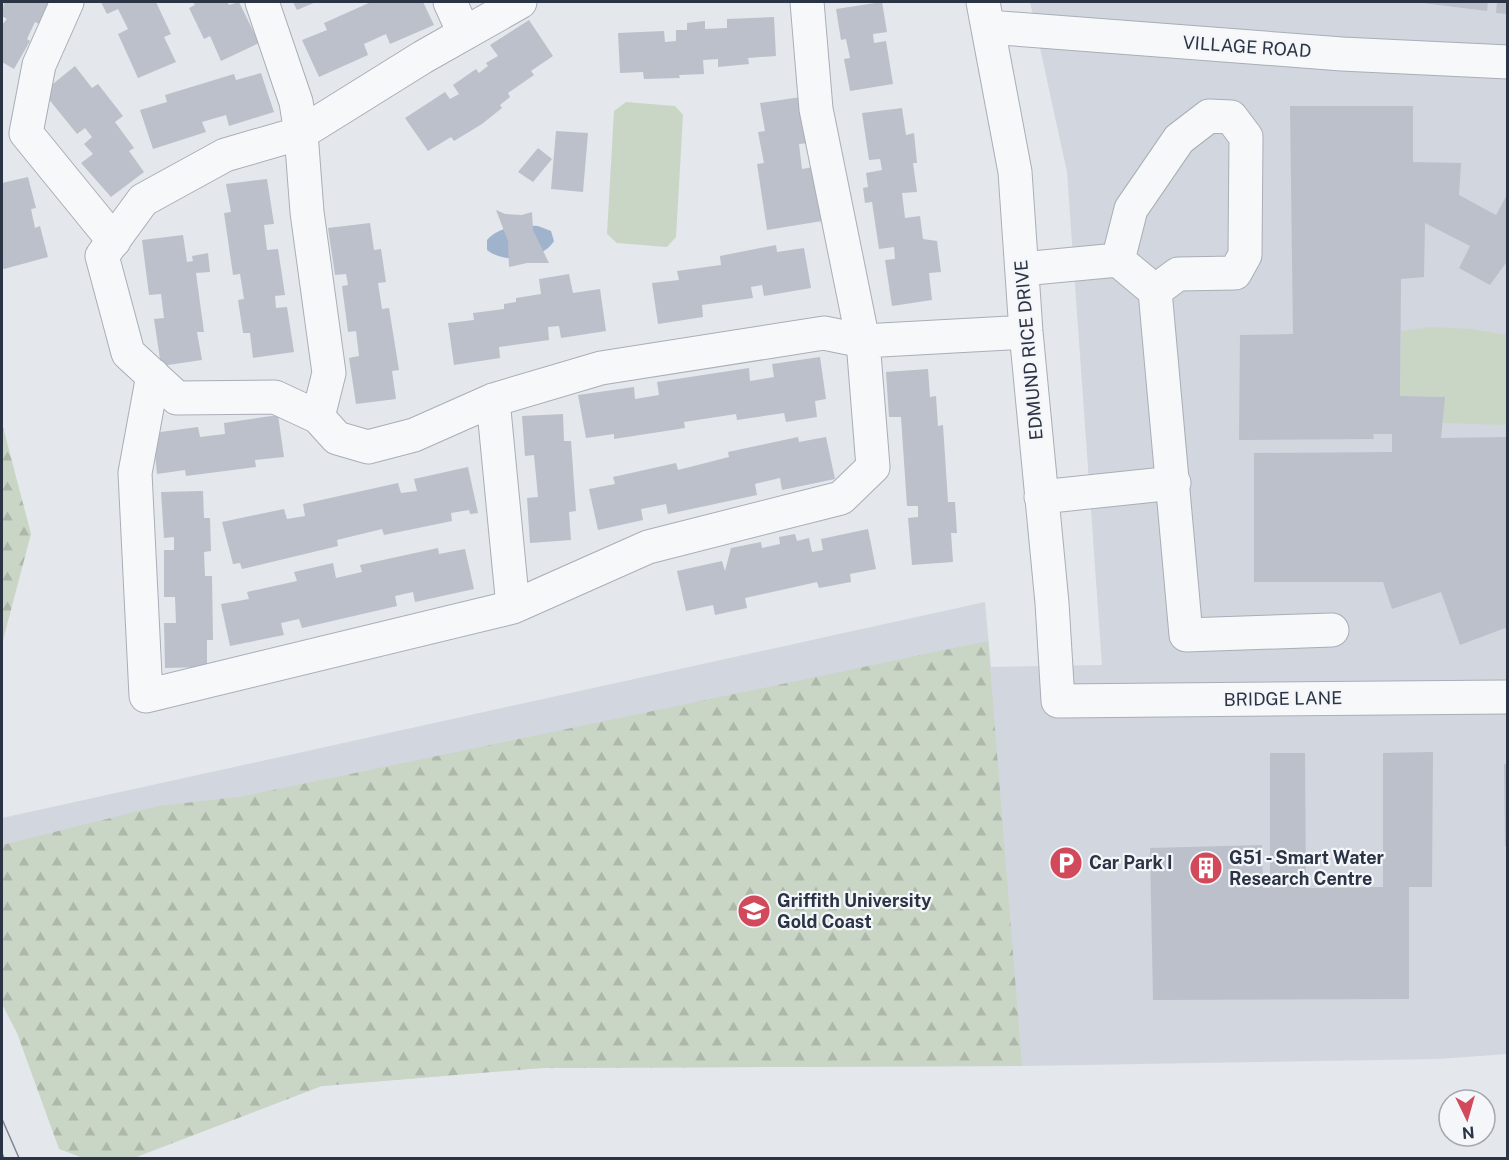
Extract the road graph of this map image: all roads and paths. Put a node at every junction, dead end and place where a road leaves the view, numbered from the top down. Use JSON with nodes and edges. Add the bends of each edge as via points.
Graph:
{"nodes":[{"id":1,"x":67,"y":2,"type":"edge"},
{"id":2,"x":262,"y":2,"type":"edge"},
{"id":3,"x":450,"y":2,"type":"edge"},
{"id":4,"x":520,"y":2,"type":"edge"},
{"id":5,"x":807,"y":2,"type":"edge"},
{"id":6,"x":985,"y":14,"type":"edge"},
{"id":7,"x":464,"y":33,"type":"junction"},
{"id":8,"x":1508,"y":62,"type":"edge"},
{"id":9,"x":302,"y":133,"type":"junction"},
{"id":10,"x":114,"y":241,"type":"junction"},
{"id":11,"x":1118,"y":260,"type":"junction"},
{"id":12,"x":1022,"y":269,"type":"junction"},
{"id":13,"x":1155,"y":291,"type":"junction"},
{"id":14,"x":1026,"y":332,"type":"junction"},
{"id":15,"x":863,"y":341,"type":"junction"},
{"id":16,"x":153,"y":375,"type":"junction"},
{"id":17,"x":493,"y":400,"type":"junction"},
{"id":18,"x":318,"y":417,"type":"junction"},
{"id":19,"x":1174,"y":483,"type":"junction"},
{"id":20,"x":1041,"y":497,"type":"junction"},
{"id":21,"x":513,"y":607,"type":"junction"},
{"id":22,"x":1332,"y":630,"type":"dead end"},
{"id":23,"x":1508,"y":697,"type":"edge"},
{"id":24,"x":1058,"y":701,"type":"joint"}],
"edges":[{"from":1,"to":10,"type":"street","via":[[39,65],[26,133]]},
{"from":2,"to":9,"type":"street","via":[[296,102]]},
{"from":3,"to":7,"type":"street"},
{"from":4,"to":7,"type":"street"},
{"from":5,"to":15,"type":"street","via":[[816,109]]},
{"from":6,"to":8,"type":"street","name":"VILLAGE ROAD","via":[[1330,53]]},
{"from":6,"to":12,"type":"street","name":"EDMUND RICE DRIVE","via":[[1015,172]]},
{"from":7,"to":9,"type":"street"},
{"from":9,"to":10,"type":"street","via":[[225,155],[143,200]]},
{"from":9,"to":18,"type":"street","via":[[307,212],[329,373]]},
{"from":10,"to":16,"type":"street","via":[[102,256],[128,353]]},
{"from":11,"to":12,"type":"street"},
{"from":11,"to":13,"type":"street"},
{"from":11,"to":13,"type":"street","via":[[1131,209],[1179,139],[1209,116],[1231,117],[1246,137],[1245,255],[1235,273],[1178,274]]},
{"from":12,"to":14,"type":"street","name":"EDMUND RICE DRIVE"},
{"from":13,"to":19,"type":"street"},
{"from":14,"to":15,"type":"street"},
{"from":14,"to":20,"type":"street","name":"EDMUND RICE DRIVE"},
{"from":15,"to":17,"type":"street","via":[[824,333],[600,368]]},
{"from":15,"to":21,"type":"street","via":[[873,467],[841,498],[648,547]]},
{"from":16,"to":18,"type":"street","via":[[177,398],[275,397]]},
{"from":16,"to":21,"type":"street","via":[[135,473],[146,696]]},
{"from":17,"to":18,"type":"street","via":[[414,435],[368,447],[338,438]]},
{"from":17,"to":21,"type":"street"},
{"from":19,"to":20,"type":"street"},
{"from":19,"to":22,"type":"street","via":[[1186,635]]},
{"from":20,"to":24,"type":"street","name":"EDMUND RICE DRIVE"},
{"from":23,"to":24,"type":"street","name":"BRIDGE LANE"}]}
